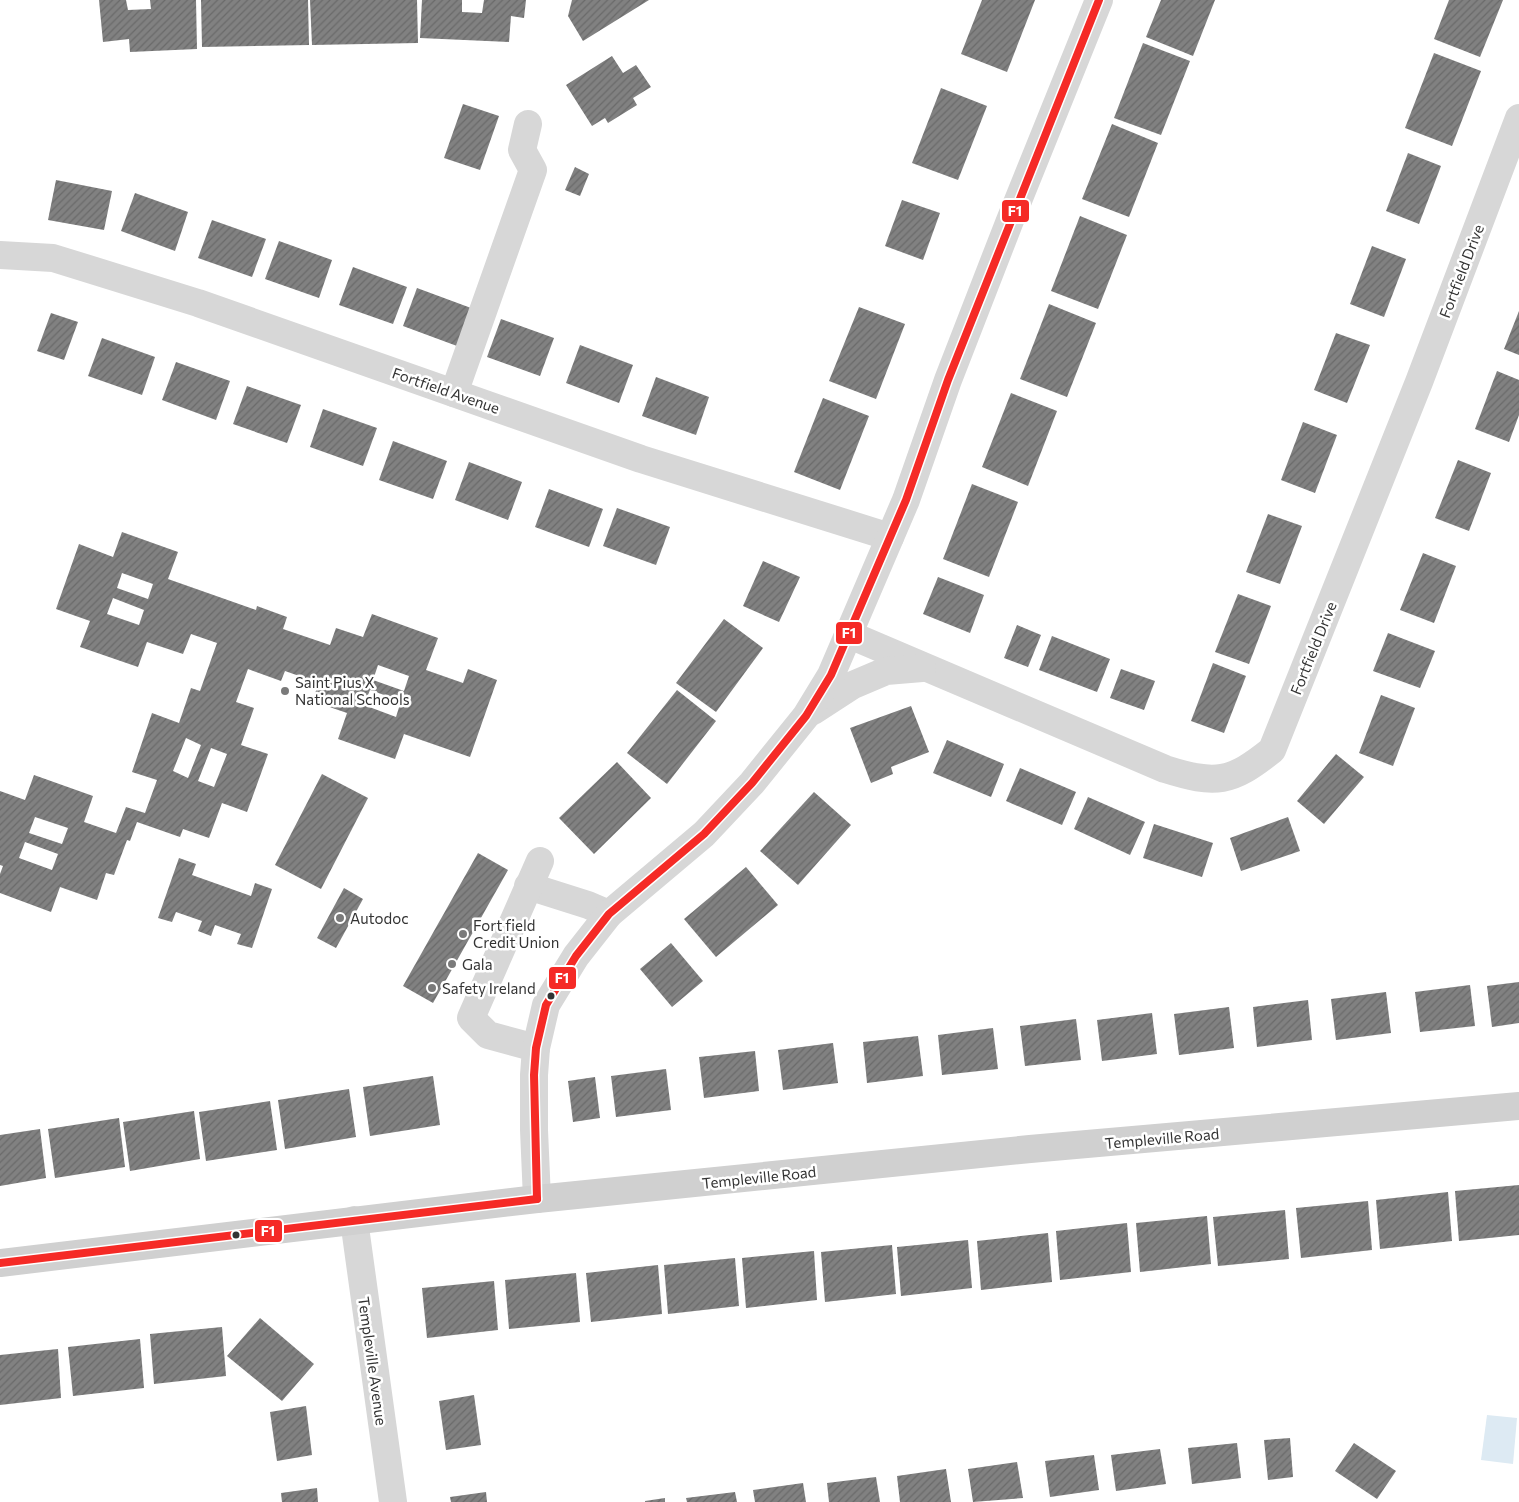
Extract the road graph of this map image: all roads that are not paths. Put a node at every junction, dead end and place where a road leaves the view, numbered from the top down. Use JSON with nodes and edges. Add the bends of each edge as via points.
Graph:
{"nodes":[{"id":1,"x":1098,"y":0,"type":"edge"},
{"id":2,"x":1519,"y":118,"type":"edge"},
{"id":3,"x":528,"y":124,"type":"dead end"},
{"id":4,"x":0,"y":255,"type":"edge"},
{"id":5,"x":454,"y":393,"type":"junction"},
{"id":6,"x":890,"y":537,"type":"junction"},
{"id":7,"x":850,"y":635,"type":"junction"},
{"id":8,"x":926,"y":668,"type":"junction"},
{"id":9,"x":806,"y":716,"type":"junction"},
{"id":10,"x":540,"y":861,"type":"dead end"},
{"id":11,"x":528,"y":886,"type":"junction"},
{"id":12,"x":609,"y":914,"type":"junction"},
{"id":13,"x":536,"y":1048,"type":"junction"},
{"id":14,"x":1519,"y":1106,"type":"edge"},
{"id":15,"x":537,"y":1199,"type":"junction"},
{"id":16,"x":354,"y":1220,"type":"junction"},
{"id":17,"x":0,"y":1264,"type":"edge"},
{"id":18,"x":393,"y":1502,"type":"edge"}],
"edges":[{"from":1,"to":6,"type":"street","via":[[948,380]]},
{"from":2,"to":8,"type":"street","name":"Fortfield Drive","via":[[1419,382],[1272,750],[1248,770],[1226,778],[1194,778],[1165,769]]},
{"from":3,"to":5,"type":"street","via":[[522,150],[533,170]]},
{"from":4,"to":5,"type":"street","name":"Fortfield Avenue","via":[[53,258],[198,303]]},
{"from":5,"to":6,"type":"street","name":"Fortfield Avenue","via":[[641,459]]},
{"from":6,"to":7,"type":"street"},
{"from":7,"to":8,"type":"street","name":"Fortfield Drive"},
{"from":7,"to":9,"type":"street"},
{"from":8,"to":9,"type":"street","via":[[886,671],[853,685]]},
{"from":9,"to":12,"type":"street","via":[[752,783],[704,834]]},
{"from":10,"to":11,"type":"street"},
{"from":11,"to":12,"type":"street"},
{"from":11,"to":13,"type":"street","via":[[471,1018],[488,1035]]},
{"from":12,"to":13,"type":"street","via":[[576,956],[546,1005]]},
{"from":13,"to":15,"type":"street","via":[[534,1130]]},
{"from":14,"to":15,"type":"main road","name":"Templeville Road","via":[[1030,1149]]},
{"from":15,"to":16,"type":"main road","name":"Templeville Road"},
{"from":16,"to":17,"type":"main road","name":"Templeville Road"},
{"from":16,"to":18,"type":"street","name":"Templeville Avenue"}]}
